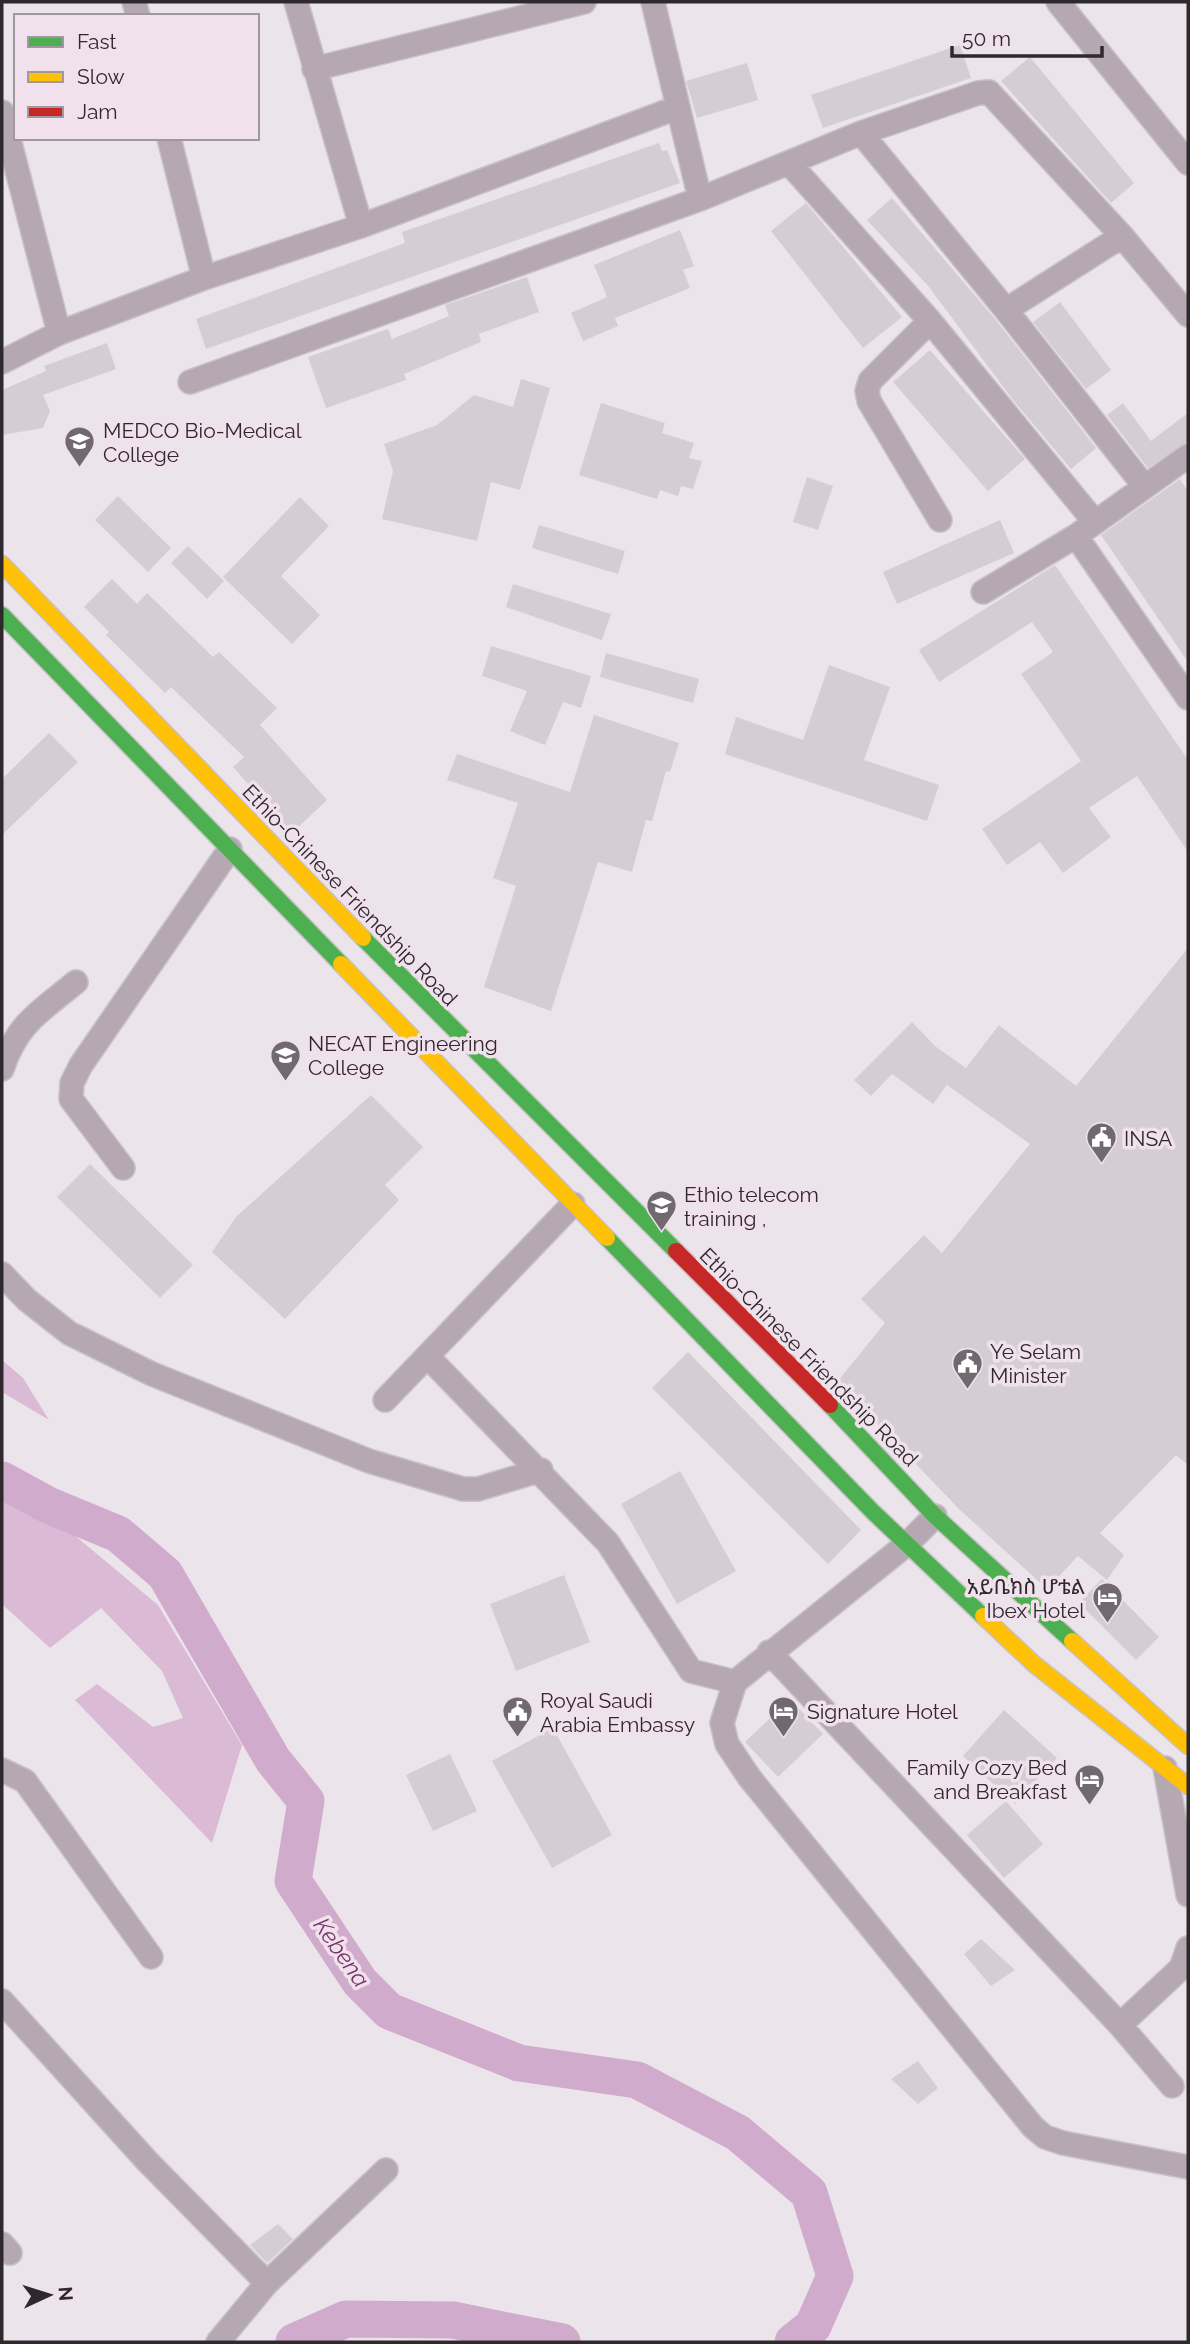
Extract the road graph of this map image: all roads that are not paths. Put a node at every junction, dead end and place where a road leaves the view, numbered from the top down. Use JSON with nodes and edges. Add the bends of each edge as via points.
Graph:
{"nodes":[{"id":1,"x":296,"y":2,"type":"edge"},
{"id":2,"x":584,"y":2,"type":"edge"},
{"id":3,"x":653,"y":2,"type":"edge"},
{"id":4,"x":1058,"y":2,"type":"edge"},
{"id":5,"x":314,"y":69,"type":"junction"},
{"id":6,"x":676,"y":108,"type":"junction"},
{"id":7,"x":2,"y":112,"type":"edge"},
{"id":8,"x":861,"y":133,"type":"junction"},
{"id":9,"x":170,"y":140,"type":"edge"},
{"id":10,"x":1188,"y":163,"type":"edge"},
{"id":11,"x":790,"y":164,"type":"junction"},
{"id":12,"x":700,"y":199,"type":"junction"},
{"id":13,"x":361,"y":226,"type":"junction"},
{"id":14,"x":1122,"y":236,"type":"junction"},
{"id":15,"x":204,"y":278,"type":"junction"},
{"id":16,"x":1006,"y":310,"type":"junction"},
{"id":17,"x":1188,"y":315,"type":"edge"},
{"id":18,"x":930,"y":321,"type":"junction"},
{"id":19,"x":59,"y":333,"type":"junction"},
{"id":20,"x":2,"y":362,"type":"edge"},
{"id":21,"x":190,"y":382,"type":"dead end"},
{"id":22,"x":1188,"y":456,"type":"edge"},
{"id":23,"x":1145,"y":487,"type":"junction"},
{"id":24,"x":940,"y":520,"type":"dead end"},
{"id":25,"x":1094,"y":521,"type":"junction"},
{"id":26,"x":1076,"y":536,"type":"junction"},
{"id":27,"x":2,"y":564,"type":"edge"},
{"id":28,"x":983,"y":592,"type":"dead end"},
{"id":29,"x":2,"y":615,"type":"edge"},
{"id":30,"x":1188,"y":698,"type":"edge"},
{"id":31,"x":230,"y":849,"type":"junction"},
{"id":32,"x":279,"y":854,"type":"junction"},
{"id":33,"x":256,"y":878,"type":"junction"},
{"id":34,"x":76,"y":982,"type":"dead end"},
{"id":35,"x":2,"y":1069,"type":"edge"},
{"id":36,"x":123,"y":1168,"type":"dead end"},
{"id":37,"x":573,"y":1204,"type":"junction"},
{"id":38,"x":2,"y":1274,"type":"edge"},
{"id":39,"x":428,"y":1357,"type":"junction"},
{"id":40,"x":385,"y":1400,"type":"dead end"},
{"id":41,"x":541,"y":1471,"type":"junction"},
{"id":42,"x":935,"y":1516,"type":"junction"},
{"id":43,"x":907,"y":1544,"type":"junction"},
{"id":44,"x":769,"y":1653,"type":"junction"},
{"id":45,"x":735,"y":1682,"type":"junction"},
{"id":46,"x":1188,"y":1746,"type":"edge"},
{"id":47,"x":1165,"y":1768,"type":"junction"},
{"id":48,"x":2,"y":1770,"type":"edge"},
{"id":49,"x":1188,"y":1786,"type":"edge"},
{"id":50,"x":1188,"y":1895,"type":"edge"},
{"id":51,"x":1188,"y":1948,"type":"edge"},
{"id":52,"x":151,"y":1957,"type":"dead end"},
{"id":53,"x":2,"y":2001,"type":"edge"},
{"id":54,"x":1120,"y":2025,"type":"junction"},
{"id":55,"x":1172,"y":2086,"type":"dead end"},
{"id":56,"x":1188,"y":2167,"type":"edge"},
{"id":57,"x":386,"y":2170,"type":"dead end"},
{"id":58,"x":267,"y":2283,"type":"junction"},
{"id":59,"x":218,"y":2342,"type":"edge"}],
"edges":[{"from":1,"to":5,"type":"street"},
{"from":2,"to":5,"type":"street"},
{"from":3,"to":6,"type":"street"},
{"from":4,"to":10,"type":"street"},
{"from":5,"to":13,"type":"street"},
{"from":6,"to":12,"type":"street"},
{"from":6,"to":13,"type":"street"},
{"from":7,"to":19,"type":"street"},
{"from":8,"to":11,"type":"street"},
{"from":8,"to":14,"type":"street","via":[[989,92]]},
{"from":8,"to":16,"type":"street"},
{"from":9,"to":15,"type":"street"},
{"from":11,"to":12,"type":"street"},
{"from":11,"to":18,"type":"street"},
{"from":12,"to":21,"type":"street"},
{"from":13,"to":15,"type":"street"},
{"from":14,"to":16,"type":"street"},
{"from":14,"to":17,"type":"street"},
{"from":15,"to":19,"type":"street"},
{"from":16,"to":23,"type":"street"},
{"from":18,"to":24,"type":"street","via":[[870,381],[867,391]]},
{"from":18,"to":25,"type":"street"},
{"from":19,"to":20,"type":"street"},
{"from":22,"to":23,"type":"street"},
{"from":23,"to":25,"type":"street"},
{"from":25,"to":26,"type":"street"},
{"from":26,"to":28,"type":"street"},
{"from":26,"to":30,"type":"street"},
{"from":27,"to":32,"type":"main road","name":"Ethio-Chinese Friendship Road"},
{"from":29,"to":31,"type":"main road"},
{"from":31,"to":33,"type":"main road"},
{"from":31,"to":36,"type":"street","via":[[96,1041],[72,1083],[71,1100]]},
{"from":32,"to":33,"type":"main road"},
{"from":32,"to":42,"type":"main road","name":"Ethio-Chinese Friendship Road","via":[[845,1420]]},
{"from":33,"to":37,"type":"main road"},
{"from":34,"to":35,"type":"street","via":[[26,1023],[11,1042]]},
{"from":37,"to":39,"type":"street"},
{"from":37,"to":43,"type":"main road"},
{"from":38,"to":41,"type":"street","via":[[69,1333],[152,1374],[369,1461],[463,1489]]},
{"from":39,"to":40,"type":"street"},
{"from":39,"to":41,"type":"street"},
{"from":41,"to":45,"type":"street","via":[[608,1542],[691,1671]]},
{"from":42,"to":43,"type":"street"},
{"from":42,"to":46,"type":"main road","name":"Ethio-Chinese Friendship Road"},
{"from":43,"to":44,"type":"street"},
{"from":43,"to":47,"type":"main road","via":[[1034,1664]]},
{"from":44,"to":45,"type":"street"},
{"from":44,"to":54,"type":"street"},
{"from":45,"to":56,"type":"street","via":[[722,1724],[727,1744],[748,1777],[1033,2127],[1063,2143]]},
{"from":47,"to":49,"type":"main road"},
{"from":47,"to":50,"type":"street"},
{"from":48,"to":52,"type":"street","via":[[25,1781]]},
{"from":51,"to":54,"type":"street","via":[[1181,1968]]},
{"from":53,"to":58,"type":"street","via":[[147,2161]]},
{"from":54,"to":55,"type":"street"},
{"from":57,"to":58,"type":"street"},
{"from":58,"to":59,"type":"street"}]}
